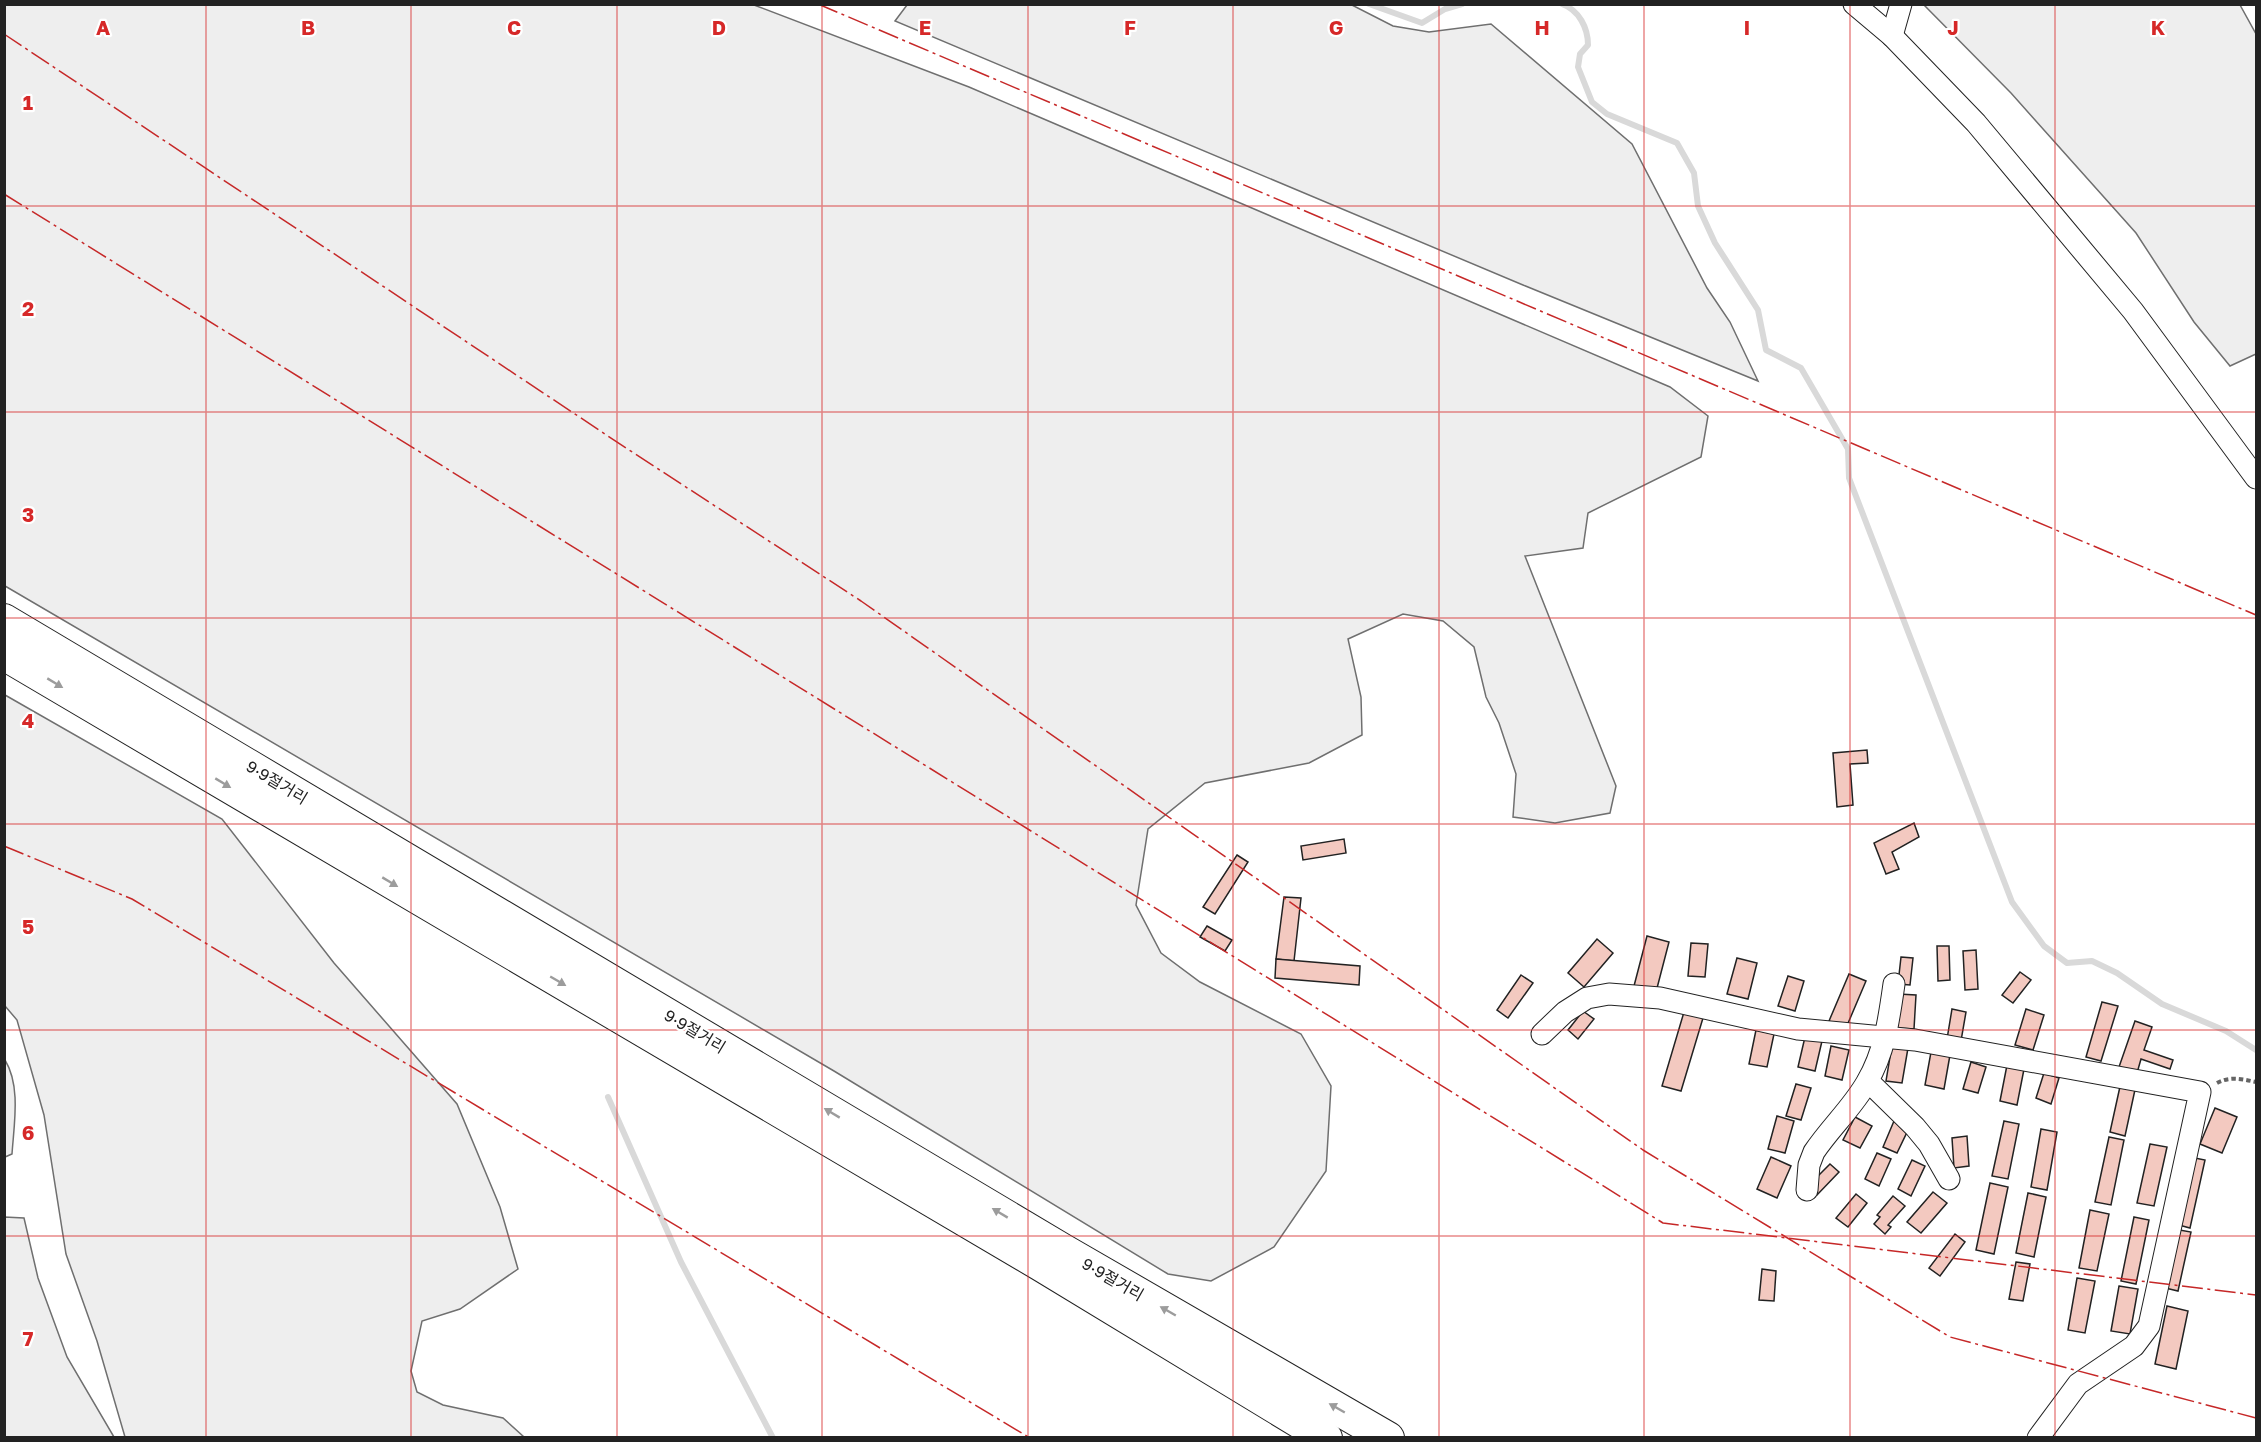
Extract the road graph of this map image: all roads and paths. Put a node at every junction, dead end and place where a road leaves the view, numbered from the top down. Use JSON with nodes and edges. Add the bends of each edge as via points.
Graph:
{"nodes":[{"id":1,"x":1854,"y":4,"type":"edge"},
{"id":2,"x":1901,"y":4,"type":"edge"},
{"id":3,"x":1892,"y":36,"type":"junction"},
{"id":4,"x":2256,"y":478,"type":"edge"},
{"id":5,"x":4,"y":620,"type":"edge"},
{"id":6,"x":4,"y":654,"type":"edge"},
{"id":7,"x":1894,"y":984,"type":"dead end"},
{"id":8,"x":1542,"y":1034,"type":"dead end"},
{"id":9,"x":1886,"y":1037,"type":"junction"},
{"id":10,"x":1868,"y":1081,"type":"junction"},
{"id":11,"x":2256,"y":1082,"type":"edge"},
{"id":12,"x":2200,"y":1092,"type":"junction"},
{"id":13,"x":1949,"y":1179,"type":"dead end"},
{"id":14,"x":1807,"y":1190,"type":"dead end"},
{"id":15,"x":1326,"y":1437,"type":"edge"},
{"id":16,"x":1388,"y":1437,"type":"edge"},
{"id":17,"x":2038,"y":1437,"type":"edge"}],
"edges":[{"from":1,"to":3,"type":"street"},
{"from":2,"to":3,"type":"street"},
{"from":3,"to":4,"type":"street","via":[[1976,123],[2133,311]]},
{"from":16,"to":5,"type":"highway","name":"9·9절거리","one_way":true,"via":[[1053,1244]]},
{"from":6,"to":15,"type":"highway","name":"9·9절거리","one_way":true},
{"from":7,"to":9,"type":"street"},
{"from":8,"to":9,"type":"street","via":[[1587,998],[1609,994],[1660,999],[1798,1029]]},
{"from":9,"to":10,"type":"street"},
{"from":9,"to":12,"type":"street","via":[[2043,1061]]},
{"from":10,"to":13,"type":"street","via":[[1929,1144]]},
{"from":10,"to":14,"type":"street","via":[[1814,1152]]},
{"from":11,"to":12,"type":"path","via":[[2224,1080]]},
{"from":12,"to":17,"type":"street","via":[[2149,1326],[2134,1346],[2078,1384]]}]}
